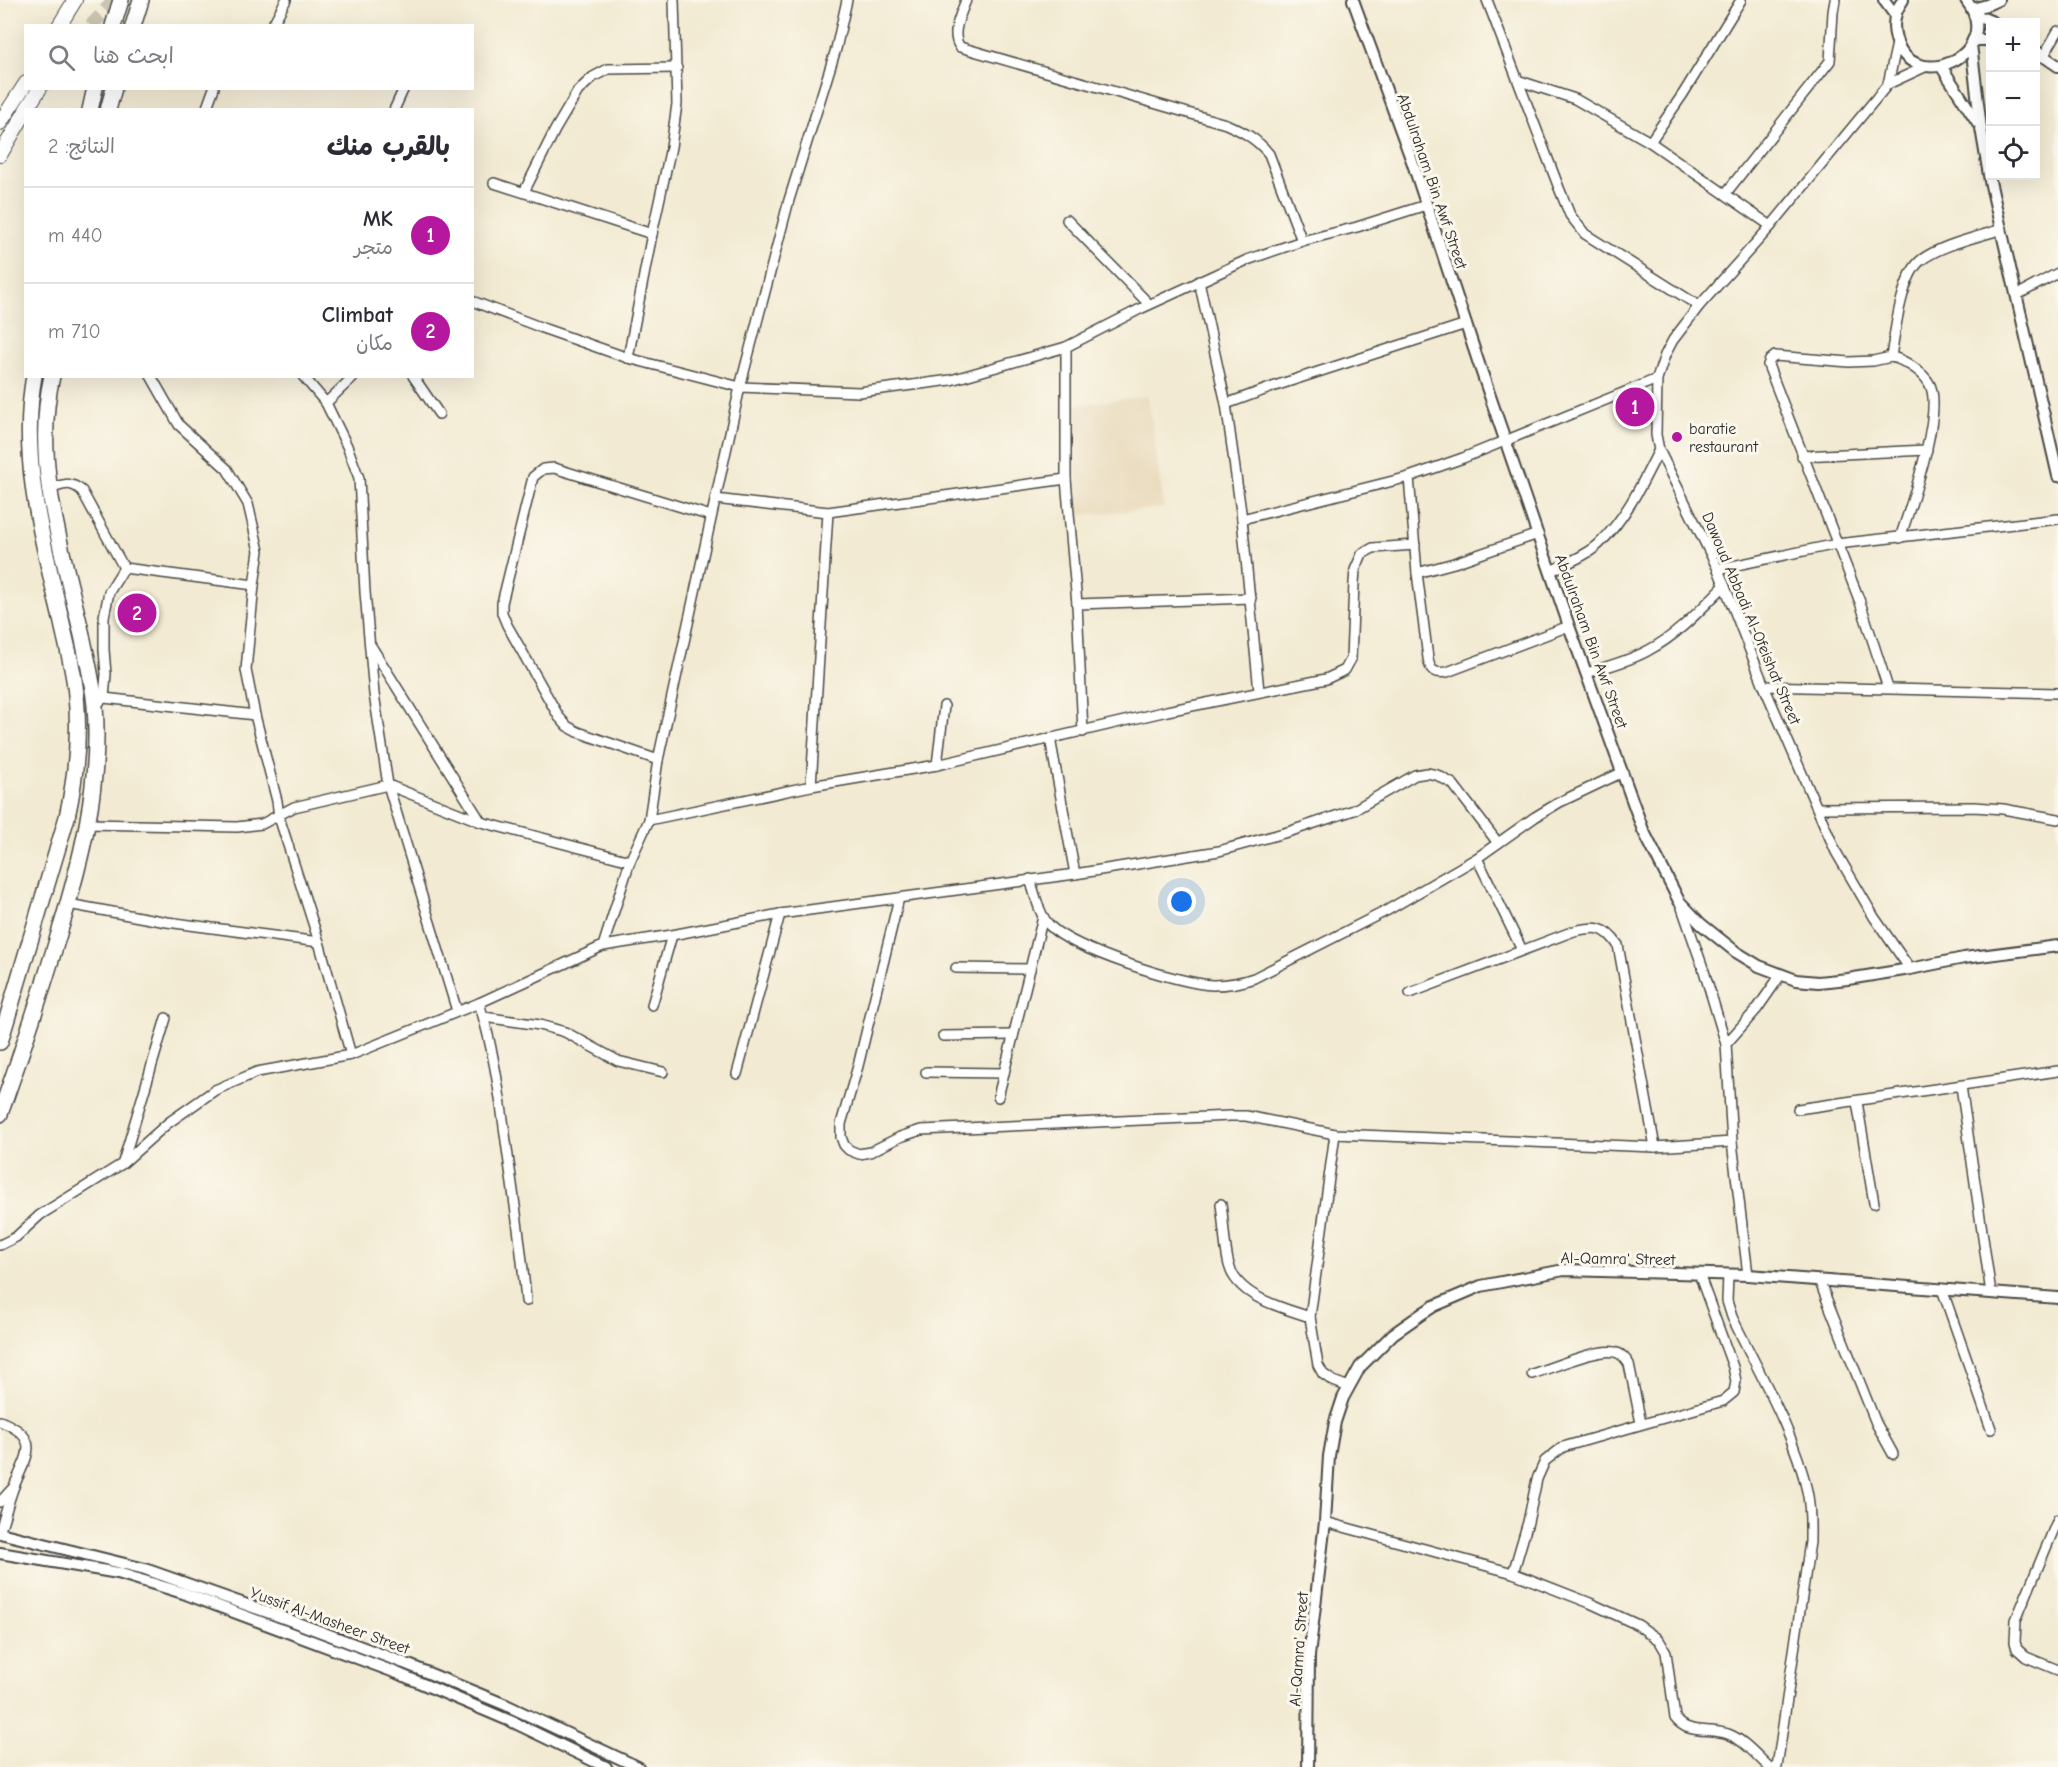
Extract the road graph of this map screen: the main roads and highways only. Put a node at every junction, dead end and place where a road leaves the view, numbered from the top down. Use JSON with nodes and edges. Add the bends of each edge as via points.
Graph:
{"nodes":[{"id":1,"x":75,"y":0,"type":"edge"},
{"id":2,"x":121,"y":0,"type":"edge"},
{"id":3,"x":141,"y":0,"type":"edge"},
{"id":4,"x":60,"y":24,"type":"edge"},
{"id":5,"x":114,"y":24,"type":"edge"},
{"id":6,"x":134,"y":24,"type":"edge"},
{"id":7,"x":24,"y":86,"type":"edge"},
{"id":8,"x":39,"y":90,"type":"edge"},
{"id":9,"x":95,"y":90,"type":"edge"},
{"id":10,"x":113,"y":90,"type":"edge"},
{"id":11,"x":27,"y":108,"type":"edge"},
{"id":12,"x":90,"y":108,"type":"edge"},
{"id":13,"x":109,"y":108,"type":"edge"},
{"id":14,"x":24,"y":113,"type":"edge"},
{"id":15,"x":0,"y":123,"type":"edge"},
{"id":16,"x":0,"y":155,"type":"edge"},
{"id":17,"x":34,"y":378,"type":"edge"},
{"id":18,"x":52,"y":378,"type":"edge"},
{"id":19,"x":3,"y":1020,"type":"edge"},
{"id":20,"x":0,"y":1042,"type":"edge"},
{"id":21,"x":0,"y":1114,"type":"edge"}],
"edges":[{"from":1,"to":4,"type":"main road"},
{"from":2,"to":5,"type":"highway"},
{"from":3,"to":6,"type":"highway"},
{"from":7,"to":15,"type":"main road"},
{"from":8,"to":11,"type":"main road"},
{"from":9,"to":12,"type":"highway"},
{"from":10,"to":13,"type":"highway"},
{"from":14,"to":16,"type":"main road"},
{"from":17,"to":19,"type":"highway","via":[[30,467],[35,507],[73,674],[77,757],[67,816]]},
{"from":18,"to":21,"type":"highway","via":[[45,451],[49,489],[100,702],[96,761],[87,824],[68,904]]},
{"from":19,"to":20,"type":"highway"}]}
